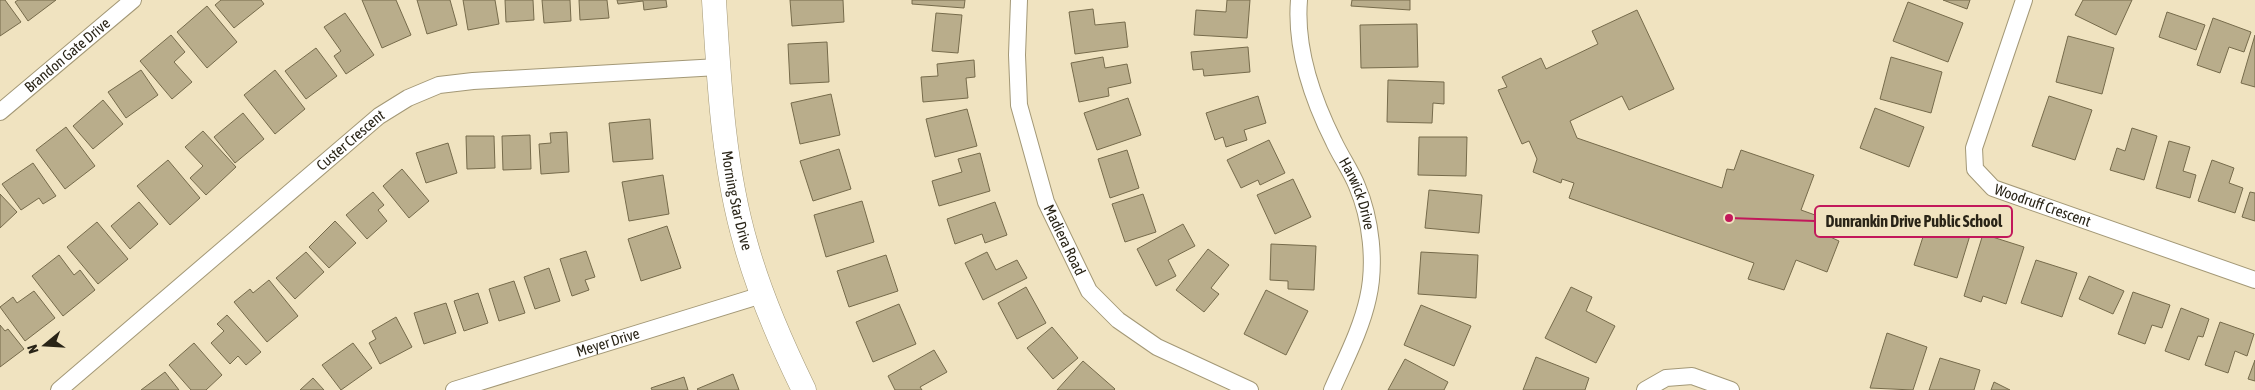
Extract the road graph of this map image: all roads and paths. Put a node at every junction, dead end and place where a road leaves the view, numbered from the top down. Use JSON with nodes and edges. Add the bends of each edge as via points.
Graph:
{"nodes":[{"id":1,"x":133,"y":0,"type":"edge"},
{"id":2,"x":714,"y":0,"type":"edge"},
{"id":3,"x":1019,"y":0,"type":"edge"},
{"id":4,"x":1299,"y":0,"type":"edge"},
{"id":5,"x":2024,"y":0,"type":"edge"},
{"id":6,"x":718,"y":67,"type":"junction"},
{"id":7,"x":0,"y":112,"type":"edge"},
{"id":8,"x":2255,"y":280,"type":"edge"},
{"id":9,"x":762,"y":295,"type":"junction"},
{"id":10,"x":58,"y":390,"type":"edge"},
{"id":11,"x":454,"y":390,"type":"edge"},
{"id":12,"x":804,"y":390,"type":"edge"},
{"id":13,"x":1250,"y":390,"type":"edge"},
{"id":14,"x":1332,"y":390,"type":"edge"},
{"id":15,"x":1645,"y":390,"type":"edge"},
{"id":16,"x":1731,"y":390,"type":"edge"}],
"edges":[{"from":1,"to":7,"type":"street","name":"Brandon Gate Drive"},
{"from":2,"to":6,"type":"street","name":"Morning Star Drive"},
{"from":3,"to":13,"type":"street","name":"Madiera Road","via":[[1017,55],[1020,105],[1046,202],[1090,291],[1118,320],[1157,346]]},
{"from":4,"to":14,"type":"street","name":"Harwick Drive","via":[[1298,13],[1313,94],[1357,186],[1367,218],[1372,255],[1369,298]]},
{"from":5,"to":8,"type":"street","name":"Woodruff Crescent","via":[[1974,148],[1975,169],[1993,188]]},
{"from":6,"to":9,"type":"street","name":"Morning Star Drive","via":[[732,178],[746,244]]},
{"from":6,"to":10,"type":"street","name":"Custer Crescent","via":[[473,81],[439,85],[408,98],[379,116]]},
{"from":9,"to":11,"type":"street","name":"Meyer Drive"},
{"from":9,"to":12,"type":"street","name":"Morning Star Drive"},
{"from":15,"to":16,"type":"street","via":[[1666,378],[1692,376]]}]}
